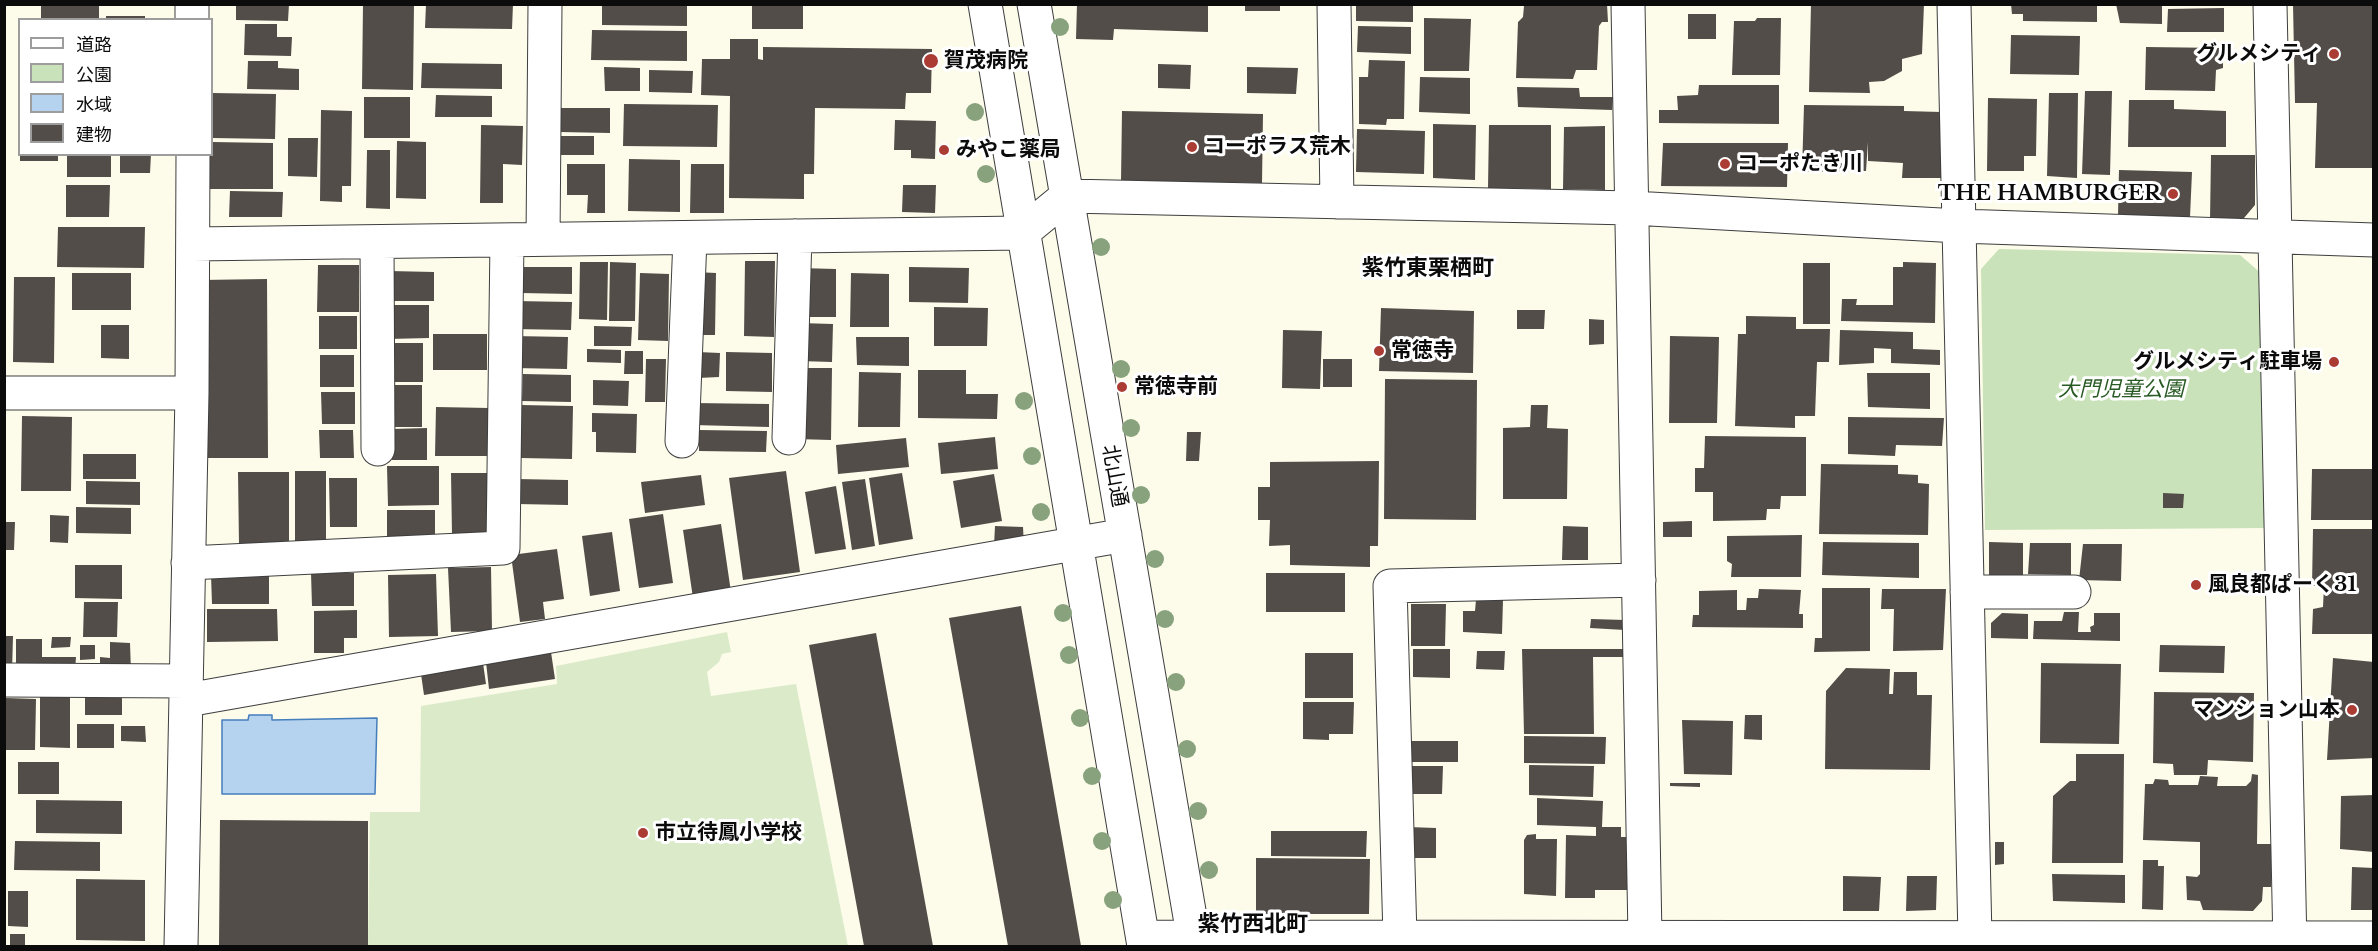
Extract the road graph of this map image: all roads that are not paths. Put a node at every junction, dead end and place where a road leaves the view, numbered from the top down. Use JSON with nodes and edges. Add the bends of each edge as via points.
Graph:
{"nodes":[{"id":1,"x":545,"y":4,"type":"edge"},
{"id":2,"x":985,"y":4,"type":"edge"},
{"id":3,"x":1034,"y":4,"type":"edge"},
{"id":4,"x":1334,"y":4,"type":"edge"},
{"id":5,"x":1628,"y":4,"type":"edge"},
{"id":6,"x":1954,"y":4,"type":"edge"},
{"id":7,"x":2270,"y":4,"type":"edge"},
{"id":8,"x":193,"y":156,"type":"edge"},
{"id":9,"x":1066,"y":196,"type":"junction"},
{"id":10,"x":1337,"y":202,"type":"junction"},
{"id":11,"x":1632,"y":208,"type":"junction"},
{"id":12,"x":1959,"y":226,"type":"junction"},
{"id":13,"x":1022,"y":233,"type":"junction"},
{"id":14,"x":795,"y":236,"type":"junction"},
{"id":15,"x":690,"y":238,"type":"junction"},
{"id":16,"x":2275,"y":238,"type":"junction"},
{"id":17,"x":543,"y":239,"type":"junction"},
{"id":18,"x":507,"y":240,"type":"junction"},
{"id":19,"x":377,"y":242,"type":"junction"},
{"id":20,"x":193,"y":244,"type":"junction"},
{"id":21,"x":2362,"y":246,"type":"edge"},
{"id":22,"x":4,"y":393,"type":"edge"},
{"id":23,"x":192,"y":393,"type":"junction"},
{"id":24,"x":789,"y":438,"type":"dead end"},
{"id":25,"x":682,"y":441,"type":"dead end"},
{"id":26,"x":378,"y":449,"type":"dead end"},
{"id":27,"x":1125,"y":535,"type":"junction"},
{"id":28,"x":1075,"y":544,"type":"junction"},
{"id":29,"x":188,"y":562,"type":"junction"},
{"id":30,"x":1639,"y":580,"type":"junction"},
{"id":31,"x":1967,"y":592,"type":"junction"},
{"id":32,"x":2074,"y":592,"type":"dead end"},
{"id":33,"x":4,"y":680,"type":"edge"},
{"id":34,"x":186,"y":691,"type":"junction"},
{"id":35,"x":1400,"y":937,"type":"junction"},
{"id":36,"x":1645,"y":938,"type":"junction"},
{"id":37,"x":1975,"y":938,"type":"junction"},
{"id":38,"x":2373,"y":938,"type":"edge"},
{"id":39,"x":1144,"y":942,"type":"edge"},
{"id":40,"x":1195,"y":942,"type":"edge"},
{"id":41,"x":1563,"y":942,"type":"edge"},
{"id":42,"x":1769,"y":942,"type":"edge"},
{"id":43,"x":2100,"y":942,"type":"edge"},
{"id":44,"x":2290,"y":942,"type":"edge"},
{"id":45,"x":182,"y":946,"type":"edge"}],
"edges":[{"from":1,"to":17,"type":"street"},
{"from":2,"to":13,"type":"street"},
{"from":3,"to":9,"type":"street","name":"北山通"},
{"from":4,"to":10,"type":"street"},
{"from":5,"to":11,"type":"street"},
{"from":6,"to":12,"type":"street"},
{"from":7,"to":16,"type":"street"},
{"from":8,"to":20,"type":"street"},
{"from":9,"to":10,"type":"street"},
{"from":9,"to":13,"type":"street"},
{"from":9,"to":27,"type":"street","name":"北山通"},
{"from":10,"to":11,"type":"street"},
{"from":11,"to":12,"type":"street"},
{"from":11,"to":30,"type":"street"},
{"from":12,"to":16,"type":"street"},
{"from":12,"to":31,"type":"street"},
{"from":13,"to":14,"type":"street"},
{"from":13,"to":28,"type":"street"},
{"from":14,"to":15,"type":"street"},
{"from":14,"to":24,"type":"street"},
{"from":15,"to":17,"type":"street"},
{"from":15,"to":25,"type":"street"},
{"from":16,"to":21,"type":"street"},
{"from":16,"to":44,"type":"street","via":[[2285,313]]},
{"from":17,"to":18,"type":"street"},
{"from":18,"to":19,"type":"street"},
{"from":18,"to":29,"type":"street","via":[[503,548]]},
{"from":19,"to":20,"type":"street"},
{"from":19,"to":26,"type":"street"},
{"from":20,"to":23,"type":"street"},
{"from":22,"to":23,"type":"street"},
{"from":23,"to":29,"type":"street"},
{"from":27,"to":28,"type":"street"},
{"from":27,"to":40,"type":"street","name":"北山通"},
{"from":28,"to":34,"type":"street"},
{"from":28,"to":39,"type":"street"},
{"from":29,"to":34,"type":"street"},
{"from":30,"to":35,"type":"street","via":[[1390,586]]},
{"from":30,"to":36,"type":"street"},
{"from":31,"to":32,"type":"street"},
{"from":31,"to":37,"type":"street"},
{"from":33,"to":34,"type":"street"},
{"from":34,"to":45,"type":"street"},
{"from":35,"to":40,"type":"street"},
{"from":35,"to":41,"type":"street"},
{"from":36,"to":41,"type":"street"},
{"from":36,"to":42,"type":"street"},
{"from":37,"to":42,"type":"street"},
{"from":37,"to":43,"type":"street"},
{"from":38,"to":44,"type":"street"},
{"from":39,"to":40,"type":"street"},
{"from":43,"to":44,"type":"street"}]}
